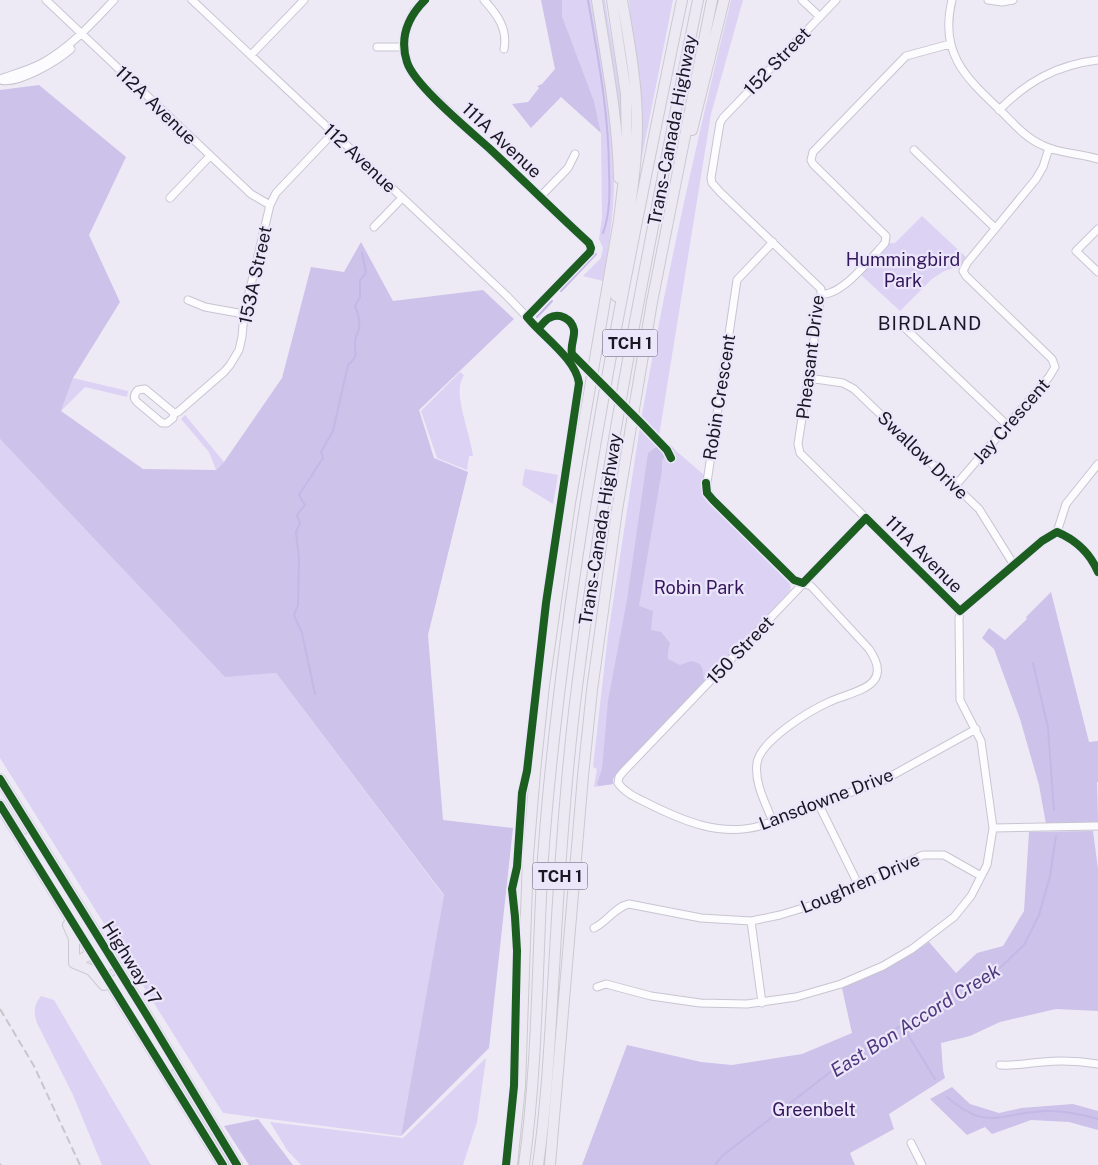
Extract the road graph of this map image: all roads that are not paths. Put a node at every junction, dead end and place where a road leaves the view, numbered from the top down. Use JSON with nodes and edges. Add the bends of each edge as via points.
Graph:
{"nodes":[{"id":1,"x":46,"y":0,"type":"edge"},
{"id":2,"x":114,"y":0,"type":"edge"},
{"id":3,"x":192,"y":0,"type":"edge"},
{"id":4,"x":304,"y":0,"type":"edge"},
{"id":5,"x":425,"y":0,"type":"edge"},
{"id":6,"x":484,"y":0,"type":"edge"},
{"id":7,"x":596,"y":0,"type":"edge"},
{"id":8,"x":612,"y":0,"type":"edge"},
{"id":9,"x":622,"y":0,"type":"edge"},
{"id":10,"x":682,"y":0,"type":"edge"},
{"id":11,"x":698,"y":0,"type":"edge"},
{"id":12,"x":712,"y":0,"type":"edge"},
{"id":13,"x":724,"y":0,"type":"edge"},
{"id":14,"x":802,"y":0,"type":"edge"},
{"id":15,"x":836,"y":0,"type":"edge"},
{"id":16,"x":952,"y":0,"type":"edge"},
{"id":17,"x":988,"y":0,"type":"edge"},
{"id":18,"x":1013,"y":0,"type":"edge"},
{"id":19,"x":820,"y":17,"type":"junction"},
{"id":20,"x":79,"y":36,"type":"junction"},
{"id":21,"x":950,"y":44,"type":"junction"},
{"id":22,"x":377,"y":46,"type":"dead end"},
{"id":23,"x":404,"y":47,"type":"junction"},
{"id":24,"x":504,"y":49,"type":"dead end"},
{"id":25,"x":251,"y":55,"type":"junction"},
{"id":26,"x":1098,"y":60,"type":"edge"},
{"id":27,"x":0,"y":80,"type":"edge"},
{"id":28,"x":999,"y":110,"type":"junction"},
{"id":29,"x":720,"y":124,"type":"joint"},
{"id":30,"x":333,"y":132,"type":"junction"},
{"id":31,"x":1049,"y":148,"type":"junction"},
{"id":32,"x":914,"y":150,"type":"dead end"},
{"id":33,"x":575,"y":154,"type":"dead end"},
{"id":34,"x":210,"y":156,"type":"junction"},
{"id":35,"x":1098,"y":158,"type":"edge"},
{"id":36,"x":540,"y":197,"type":"junction"},
{"id":37,"x":170,"y":198,"type":"dead end"},
{"id":38,"x":402,"y":198,"type":"junction"},
{"id":39,"x":270,"y":205,"type":"junction"},
{"id":40,"x":374,"y":227,"type":"dead end"},
{"id":41,"x":666,"y":228,"type":"junction"},
{"id":42,"x":995,"y":228,"type":"junction"},
{"id":43,"x":1098,"y":229,"type":"edge"},
{"id":44,"x":773,"y":242,"type":"junction"},
{"id":45,"x":614,"y":249,"type":"junction"},
{"id":46,"x":1098,"y":272,"type":"edge"},
{"id":47,"x":821,"y":294,"type":"junction"},
{"id":48,"x":188,"y":300,"type":"dead end"},
{"id":49,"x":244,"y":314,"type":"junction"},
{"id":50,"x":527,"y":317,"type":"joint"},
{"id":51,"x":903,"y":326,"type":"dead end"},
{"id":52,"x":612,"y":346,"type":"junction"},
{"id":53,"x":808,"y":378,"type":"junction"},
{"id":54,"x":174,"y":413,"type":"junction"},
{"id":55,"x":1007,"y":426,"type":"junction"},
{"id":56,"x":1098,"y":464,"type":"edge"},
{"id":57,"x":955,"y":486,"type":"junction"},
{"id":58,"x":866,"y":518,"type":"junction"},
{"id":59,"x":1057,"y":532,"type":"junction"},
{"id":60,"x":1014,"y":565,"type":"junction"},
{"id":61,"x":1098,"y":571,"type":"edge"},
{"id":62,"x":803,"y":583,"type":"junction"},
{"id":63,"x":960,"y":611,"type":"junction"},
{"id":64,"x":976,"y":729,"type":"junction"},
{"id":65,"x":0,"y":779,"type":"edge"},
{"id":66,"x":618,"y":783,"type":"joint"},
{"id":67,"x":0,"y":785,"type":"edge"},
{"id":68,"x":0,"y":805,"type":"edge"},
{"id":69,"x":819,"y":805,"type":"junction"},
{"id":70,"x":773,"y":822,"type":"junction"},
{"id":71,"x":1098,"y":826,"type":"edge"},
{"id":72,"x":994,"y":828,"type":"junction"},
{"id":73,"x":18,"y":834,"type":"junction"},
{"id":74,"x":981,"y":876,"type":"junction"},
{"id":75,"x":859,"y":886,"type":"junction"},
{"id":76,"x":751,"y":921,"type":"junction"},
{"id":77,"x":594,"y":928,"type":"dead end"},
{"id":78,"x":91,"y":952,"type":"junction"},
{"id":79,"x":74,"y":963,"type":"junction"},
{"id":80,"x":597,"y":987,"type":"dead end"},
{"id":81,"x":762,"y":1003,"type":"junction"},
{"id":82,"x":158,"y":1061,"type":"junction"},
{"id":83,"x":1098,"y":1064,"type":"edge"},
{"id":84,"x":1000,"y":1065,"type":"dead end"},
{"id":85,"x":219,"y":1135,"type":"junction"},
{"id":86,"x":911,"y":1143,"type":"dead end"},
{"id":87,"x":222,"y":1165,"type":"edge"},
{"id":88,"x":237,"y":1165,"type":"edge"},
{"id":89,"x":512,"y":1165,"type":"edge"},
{"id":90,"x":524,"y":1165,"type":"edge"},
{"id":91,"x":538,"y":1165,"type":"edge"},
{"id":92,"x":550,"y":1165,"type":"edge"},
{"id":93,"x":922,"y":1165,"type":"edge"}],
"edges":[{"from":1,"to":20,"type":"street","name":"112A Avenue"},
{"from":2,"to":20,"type":"street"},
{"from":3,"to":25,"type":"street","name":"112 Avenue"},
{"from":4,"to":25,"type":"street"},
{"from":5,"to":23,"type":"street","via":[[414,11],[406,28]]},
{"from":6,"to":24,"type":"street","via":[[506,35]]},
{"from":7,"to":45,"type":"highway","via":[[618,142]]},
{"from":8,"to":45,"type":"highway","via":[[623,64],[628,124]]},
{"from":9,"to":52,"type":"highway","via":[[633,63],[638,125]]},
{"from":10,"to":52,"type":"highway","name":"Trans-Canada Highway","number":"TCH 1"},
{"from":11,"to":91,"type":"highway","name":"Trans-Canada Highway","number":"TCH 1","via":[[637,308],[601,517],[577,689]]},
{"from":12,"to":41,"type":"highway"},
{"from":13,"to":41,"type":"highway"},
{"from":14,"to":19,"type":"street"},
{"from":15,"to":19,"type":"street","name":"152 Street"},
{"from":16,"to":21,"type":"street","via":[[948,27]]},
{"from":17,"to":18,"type":"street"},
{"from":19,"to":29,"type":"street","name":"152 Street","via":[[735,104]]},
{"from":20,"to":27,"type":"street","via":[[42,63]]},
{"from":20,"to":34,"type":"street","name":"112A Avenue"},
{"from":21,"to":28,"type":"street","via":[[968,79]]},
{"from":21,"to":47,"type":"street","via":[[906,56],[813,152],[813,164],[886,236],[885,244],[847,283],[828,294]]},
{"from":22,"to":23,"type":"street"},
{"from":23,"to":36,"type":"street","name":"111A Avenue","via":[[406,61],[419,82]]},
{"from":25,"to":30,"type":"street","name":"112 Avenue"},
{"from":26,"to":28,"type":"street","via":[[1059,69],[1030,82]]},
{"from":28,"to":31,"type":"street","via":[[1025,134]]},
{"from":29,"to":44,"type":"street","name":"Pheasant Drive","via":[[712,182]]},
{"from":30,"to":38,"type":"street","name":"112 Avenue"},
{"from":30,"to":39,"type":"street","name":"153A Street","via":[[276,194]]},
{"from":31,"to":35,"type":"street"},
{"from":31,"to":42,"type":"street","name":"Jay Crescent","via":[[1040,174]]},
{"from":32,"to":42,"type":"street"},
{"from":33,"to":36,"type":"street","via":[[568,168]]},
{"from":34,"to":37,"type":"street"},
{"from":34,"to":39,"type":"street","name":"112A Avenue","via":[[251,194]]},
{"from":36,"to":50,"type":"street","name":"111A Avenue","via":[[591,248]]},
{"from":38,"to":40,"type":"street"},
{"from":38,"to":50,"type":"street","name":"112 Avenue"},
{"from":39,"to":49,"type":"street","name":"153A Street"},
{"from":41,"to":92,"type":"highway","via":[[617,510],[592,690]]},
{"from":42,"to":55,"type":"street","name":"Jay Crescent","via":[[965,265],[964,274],[1055,365],[1052,373]]},
{"from":43,"to":46,"type":"street","via":[[1076,251]]},
{"from":44,"to":47,"type":"street","name":"Pheasant Drive","via":[[818,285]]},
{"from":44,"to":62,"type":"street","name":"Robin Crescent","via":[[737,280],[706,490],[794,580]]},
{"from":45,"to":89,"type":"highway","via":[[570,503],[543,694],[528,856],[521,1063]]},
{"from":47,"to":53,"type":"street","name":"Pheasant Drive"},
{"from":48,"to":49,"type":"street","via":[[205,307]]},
{"from":49,"to":54,"type":"street","name":"153A Street","via":[[242,337],[230,365]]},
{"from":51,"to":55,"type":"street"},
{"from":52,"to":90,"type":"highway","name":"Trans-Canada Highway","number":"TCH 1","via":[[585,506],[560,686],[543,857]]},
{"from":53,"to":57,"type":"street","name":"Swallow Drive","via":[[851,387]]},
{"from":53,"to":58,"type":"street","name":"Pheasant Drive","via":[[798,450]]},
{"from":54,"to":54,"type":"street","name":"153A Street","via":[[145,388],[135,394],[137,402],[162,422],[172,420]]},
{"from":55,"to":57,"type":"street","name":"Jay Crescent"},
{"from":56,"to":59,"type":"street","via":[[1066,504]]},
{"from":57,"to":60,"type":"street","name":"Swallow Drive","via":[[982,512]]},
{"from":58,"to":62,"type":"street","name":"150 Street"},
{"from":58,"to":63,"type":"street","name":"111A Avenue"},
{"from":59,"to":60,"type":"street"},
{"from":59,"to":61,"type":"street","via":[[1073,540]]},
{"from":60,"to":63,"type":"street"},
{"from":62,"to":66,"type":"street","name":"150 Street","via":[[623,772]]},
{"from":62,"to":70,"type":"street","via":[[811,586],[867,646],[876,670],[873,682],[862,691],[820,706],[777,735],[762,751],[757,762],[757,778]]},
{"from":63,"to":64,"type":"street","via":[[960,700]]},
{"from":64,"to":69,"type":"street","name":"Lansdowne Drive","via":[[884,780]]},
{"from":64,"to":72,"type":"street","via":[[981,741]]},
{"from":65,"to":85,"type":"highway","name":"Highway 17"},
{"from":66,"to":70,"type":"street","name":"Lansdowne Drive","via":[[672,816],[701,826],[736,830]]},
{"from":67,"to":78,"type":"highway","via":[[92,941],[94,948]]},
{"from":68,"to":73,"type":"highway","name":"Highway 17"},
{"from":69,"to":70,"type":"street","name":"Lansdowne Drive"},
{"from":69,"to":75,"type":"street"},
{"from":71,"to":72,"type":"street"},
{"from":72,"to":74,"type":"street","via":[[987,865]]},
{"from":73,"to":78,"type":"highway","name":"Highway 17"},
{"from":73,"to":79,"type":"highway","via":[[72,934]]},
{"from":74,"to":75,"type":"street","name":"Loughren Drive","via":[[944,855],[923,855]]},
{"from":74,"to":81,"type":"street","via":[[971,896],[954,916],[898,957],[828,988]]},
{"from":75,"to":76,"type":"street","name":"Loughren Drive","via":[[810,906]]},
{"from":76,"to":77,"type":"street","name":"Loughren Drive","via":[[701,918],[629,904],[623,905]]},
{"from":76,"to":81,"type":"street"},
{"from":78,"to":79,"type":"highway"},
{"from":78,"to":82,"type":"highway","name":"Highway 17"},
{"from":78,"to":85,"type":"highway","via":[[100,954],[194,1105]]},
{"from":79,"to":82,"type":"highway","via":[[95,973]]},
{"from":80,"to":81,"type":"street","via":[[606,984],[686,1002]]},
{"from":82,"to":87,"type":"highway","name":"Highway 17"},
{"from":83,"to":84,"type":"street","via":[[1060,1061]]},
{"from":85,"to":88,"type":"highway","name":"Highway 17"},
{"from":86,"to":93,"type":"street"}]}
